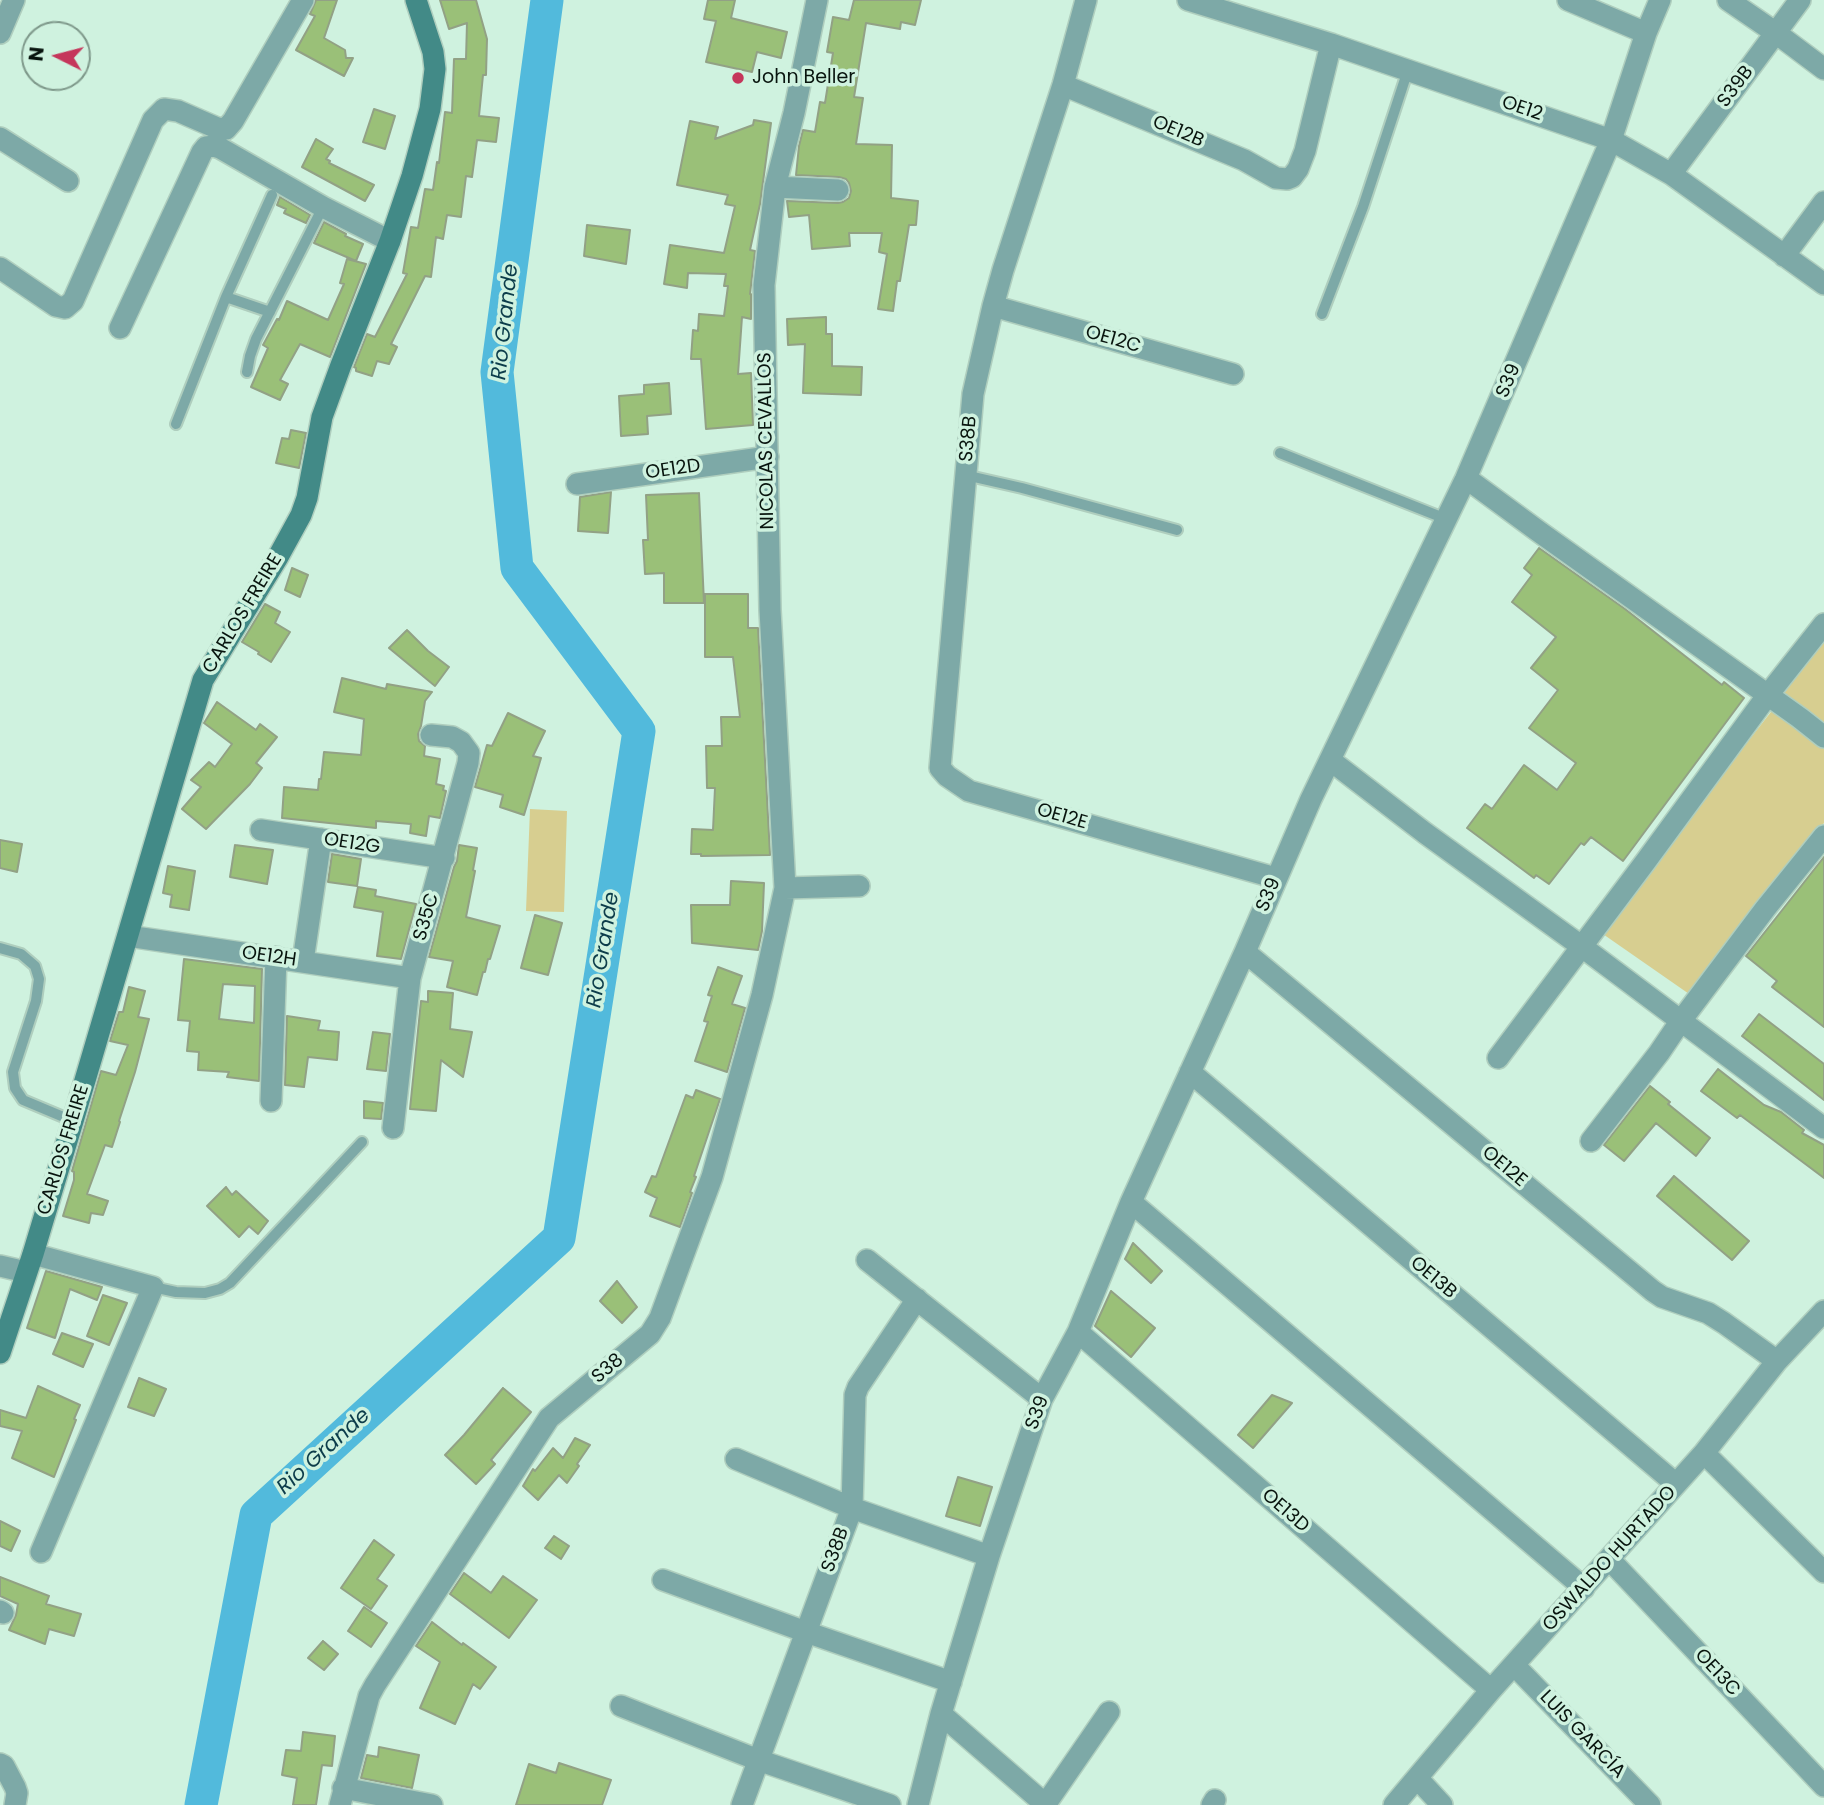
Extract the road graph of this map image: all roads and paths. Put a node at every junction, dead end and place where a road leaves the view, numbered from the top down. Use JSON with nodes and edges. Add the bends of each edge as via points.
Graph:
{"nodes":[{"id":1,"x":14,"y":0,"type":"edge"},
{"id":2,"x":303,"y":0,"type":"edge"},
{"id":3,"x":416,"y":0,"type":"edge"},
{"id":4,"x":817,"y":0,"type":"edge"},
{"id":5,"x":1086,"y":0,"type":"edge"},
{"id":6,"x":1188,"y":0,"type":"edge"},
{"id":7,"x":1567,"y":0,"type":"edge"},
{"id":8,"x":1660,"y":0,"type":"edge"},
{"id":9,"x":1728,"y":0,"type":"edge"},
{"id":10,"x":1800,"y":0,"type":"edge"},
{"id":11,"x":0,"y":33,"type":"edge"},
{"id":12,"x":1646,"y":33,"type":"junction"},
{"id":13,"x":1776,"y":33,"type":"junction"},
{"id":14,"x":1331,"y":44,"type":"junction"},
{"id":15,"x":1824,"y":69,"type":"edge"},
{"id":16,"x":1408,"y":70,"type":"junction"},
{"id":17,"x":1063,"y":85,"type":"junction"},
{"id":18,"x":0,"y":138,"type":"edge"},
{"id":19,"x":1611,"y":140,"type":"junction"},
{"id":20,"x":1671,"y":174,"type":"junction"},
{"id":21,"x":68,"y":181,"type":"dead end"},
{"id":22,"x":775,"y":187,"type":"junction"},
{"id":23,"x":838,"y":190,"type":"dead end"},
{"id":24,"x":272,"y":195,"type":"dead end"},
{"id":25,"x":1824,"y":202,"type":"edge"},
{"id":26,"x":323,"y":207,"type":"junction"},
{"id":27,"x":390,"y":241,"type":"junction"},
{"id":28,"x":1784,"y":256,"type":"junction"},
{"id":29,"x":0,"y":268,"type":"edge"},
{"id":30,"x":1824,"y":284,"type":"edge"},
{"id":31,"x":226,"y":297,"type":"junction"},
{"id":32,"x":993,"y":306,"type":"junction"},
{"id":33,"x":270,"y":312,"type":"junction"},
{"id":34,"x":1322,"y":314,"type":"dead end"},
{"id":35,"x":120,"y":328,"type":"dead end"},
{"id":36,"x":247,"y":372,"type":"dead end"},
{"id":37,"x":1233,"y":373,"type":"dead end"},
{"id":38,"x":176,"y":424,"type":"dead end"},
{"id":39,"x":1280,"y":453,"type":"dead end"},
{"id":40,"x":768,"y":457,"type":"junction"},
{"id":41,"x":965,"y":475,"type":"junction"},
{"id":42,"x":1466,"y":478,"type":"junction"},
{"id":43,"x":577,"y":484,"type":"dead end"},
{"id":44,"x":1446,"y":519,"type":"junction"},
{"id":45,"x":1177,"y":530,"type":"dead end"},
{"id":46,"x":1824,"y":624,"type":"edge"},
{"id":47,"x":1767,"y":696,"type":"junction"},
{"id":48,"x":431,"y":735,"type":"dead end"},
{"id":49,"x":1824,"y":737,"type":"edge"},
{"id":50,"x":1330,"y":760,"type":"junction"},
{"id":51,"x":969,"y":791,"type":"joint"},
{"id":52,"x":261,"y":830,"type":"dead end"},
{"id":53,"x":1824,"y":836,"type":"edge"},
{"id":54,"x":321,"y":839,"type":"junction"},
{"id":55,"x":444,"y":858,"type":"junction"},
{"id":56,"x":1276,"y":878,"type":"junction"},
{"id":57,"x":859,"y":886,"type":"dead end"},
{"id":58,"x":785,"y":888,"type":"junction"},
{"id":59,"x":128,"y":936,"type":"junction"},
{"id":60,"x":1581,"y":946,"type":"junction"},
{"id":61,"x":0,"y":948,"type":"edge"},
{"id":62,"x":1245,"y":952,"type":"junction"},
{"id":63,"x":276,"y":957,"type":"junction"},
{"id":64,"x":303,"y":961,"type":"junction"},
{"id":65,"x":410,"y":978,"type":"junction"},
{"id":66,"x":1680,"y":1022,"type":"junction"},
{"id":67,"x":1498,"y":1058,"type":"dead end"},
{"id":68,"x":1190,"y":1072,"type":"junction"},
{"id":69,"x":271,"y":1101,"type":"dead end"},
{"id":70,"x":73,"y":1121,"type":"junction"},
{"id":71,"x":393,"y":1128,"type":"dead end"},
{"id":72,"x":1824,"y":1128,"type":"edge"},
{"id":73,"x":1591,"y":1141,"type":"dead end"},
{"id":74,"x":362,"y":1142,"type":"dead end"},
{"id":75,"x":1131,"y":1202,"type":"junction"},
{"id":76,"x":867,"y":1260,"type":"dead end"},
{"id":77,"x":29,"y":1263,"type":"junction"},
{"id":78,"x":0,"y":1266,"type":"edge"},
{"id":79,"x":153,"y":1287,"type":"junction"},
{"id":80,"x":917,"y":1299,"type":"junction"},
{"id":81,"x":1824,"y":1311,"type":"edge"},
{"id":82,"x":1078,"y":1332,"type":"junction"},
{"id":83,"x":0,"y":1353,"type":"edge"},
{"id":84,"x":1777,"y":1361,"type":"junction"},
{"id":85,"x":1042,"y":1399,"type":"junction"},
{"id":86,"x":1704,"y":1453,"type":"junction"},
{"id":87,"x":736,"y":1459,"type":"dead end"},
{"id":88,"x":1676,"y":1484,"type":"junction"},
{"id":89,"x":852,"y":1508,"type":"junction"},
{"id":90,"x":41,"y":1552,"type":"dead end"},
{"id":91,"x":989,"y":1556,"type":"junction"},
{"id":92,"x":1610,"y":1560,"type":"junction"},
{"id":93,"x":1824,"y":1572,"type":"edge"},
{"id":94,"x":663,"y":1580,"type":"dead end"},
{"id":95,"x":1584,"y":1588,"type":"junction"},
{"id":96,"x":806,"y":1632,"type":"junction"},
{"id":97,"x":1514,"y":1665,"type":"junction"},
{"id":98,"x":951,"y":1682,"type":"junction"},
{"id":99,"x":1491,"y":1690,"type":"junction"},
{"id":100,"x":621,"y":1706,"type":"dead end"},
{"id":101,"x":1109,"y":1712,"type":"dead end"},
{"id":102,"x":941,"y":1714,"type":"junction"},
{"id":103,"x":758,"y":1760,"type":"junction"},
{"id":104,"x":0,"y":1764,"type":"edge"},
{"id":105,"x":1417,"y":1778,"type":"junction"},
{"id":106,"x":1824,"y":1786,"type":"edge"},
{"id":107,"x":341,"y":1796,"type":"edge"},
{"id":108,"x":15,"y":1805,"type":"edge"},
{"id":109,"x":432,"y":1805,"type":"edge"},
{"id":110,"x":742,"y":1805,"type":"edge"},
{"id":111,"x":890,"y":1805,"type":"edge"},
{"id":112,"x":918,"y":1805,"type":"edge"},
{"id":113,"x":1045,"y":1805,"type":"edge"},
{"id":114,"x":1394,"y":1805,"type":"edge"},
{"id":115,"x":1443,"y":1805,"type":"edge"},
{"id":116,"x":1650,"y":1805,"type":"edge"}],
"edges":[{"from":1,"to":11,"type":"street"},
{"from":2,"to":29,"type":"street","via":[[226,129],[164,109],[153,120],[73,301],[65,308],[56,306]]},
{"from":3,"to":27,"type":"street","name":"CARLOS FREIRE","via":[[435,69],[430,109]]},
{"from":4,"to":22,"type":"street","name":"NICOLAS CEVALLOS"},
{"from":5,"to":17,"type":"street"},
{"from":6,"to":14,"type":"street","name":"OE12"},
{"from":7,"to":12,"type":"street"},
{"from":8,"to":12,"type":"street","name":"S39"},
{"from":9,"to":13,"type":"street"},
{"from":10,"to":13,"type":"street","name":"S39B"},
{"from":12,"to":19,"type":"street","name":"S39"},
{"from":13,"to":15,"type":"street"},
{"from":13,"to":20,"type":"street","name":"S39B"},
{"from":14,"to":16,"type":"street","name":"OE12"},
{"from":14,"to":17,"type":"street","name":"OE12B","via":[[1305,151],[1292,177],[1282,180]]},
{"from":16,"to":19,"type":"street","name":"OE12"},
{"from":16,"to":34,"type":"lane"},
{"from":17,"to":32,"type":"street","name":"S38B"},
{"from":18,"to":21,"type":"street"},
{"from":19,"to":20,"type":"street","name":"OE12"},
{"from":19,"to":42,"type":"street","name":"S39"},
{"from":20,"to":28,"type":"street","name":"OE12"},
{"from":22,"to":23,"type":"street"},
{"from":22,"to":40,"type":"street","name":"NICOLAS CEVALLOS","via":[[764,285]]},
{"from":24,"to":31,"type":"lane"},
{"from":25,"to":28,"type":"street"},
{"from":26,"to":27,"type":"street"},
{"from":26,"to":33,"type":"lane"},
{"from":26,"to":35,"type":"street","via":[[220,148],[206,147]]},
{"from":27,"to":59,"type":"street","name":"CARLOS FREIRE","via":[[323,417],[301,516],[202,680]]},
{"from":28,"to":30,"type":"street","name":"OE12"},
{"from":31,"to":33,"type":"lane"},
{"from":31,"to":38,"type":"lane"},
{"from":32,"to":37,"type":"street","name":"OE12C"},
{"from":32,"to":41,"type":"street","name":"S38B","via":[[973,394]]},
{"from":33,"to":36,"type":"lane"},
{"from":39,"to":44,"type":"lane"},
{"from":40,"to":43,"type":"street","name":"OE12D"},
{"from":40,"to":58,"type":"street","name":"NICOLAS CEVALLOS","via":[[770,610]]},
{"from":41,"to":45,"type":"lane"},
{"from":41,"to":51,"type":"street","name":"S38B","via":[[940,768]]},
{"from":42,"to":44,"type":"street","name":"S39"},
{"from":42,"to":47,"type":"street"},
{"from":44,"to":50,"type":"street","name":"S39"},
{"from":46,"to":47,"type":"street"},
{"from":47,"to":49,"type":"street"},
{"from":47,"to":60,"type":"street"},
{"from":48,"to":55,"type":"street","name":"S35C","via":[[461,741],[469,753]]},
{"from":50,"to":56,"type":"street","name":"S39"},
{"from":50,"to":60,"type":"street"},
{"from":51,"to":56,"type":"street","name":"OE12E"},
{"from":52,"to":54,"type":"street","name":"OE12G"},
{"from":53,"to":66,"type":"street"},
{"from":54,"to":55,"type":"street","name":"OE12G"},
{"from":54,"to":64,"type":"street"},
{"from":55,"to":65,"type":"street","name":"S35C"},
{"from":56,"to":62,"type":"street","name":"S39"},
{"from":57,"to":58,"type":"street"},
{"from":58,"to":107,"type":"street","name":"S38","via":[[762,995],[712,1177],[660,1318],[650,1334],[550,1418],[375,1685]]},
{"from":59,"to":63,"type":"street","name":"OE12H"},
{"from":59,"to":70,"type":"street","name":"CARLOS FREIRE"},
{"from":60,"to":66,"type":"street"},
{"from":60,"to":67,"type":"street"},
{"from":61,"to":70,"type":"lane","via":[[21,954],[35,965],[39,979],[13,1072],[15,1088],[23,1100]]},
{"from":62,"to":68,"type":"street","name":"S39"},
{"from":62,"to":84,"type":"street","name":"OE12E","via":[[1653,1291],[1708,1313]]},
{"from":63,"to":64,"type":"street","name":"OE12H"},
{"from":63,"to":69,"type":"street"},
{"from":64,"to":65,"type":"street","name":"OE12H"},
{"from":65,"to":71,"type":"street","name":"S35C"},
{"from":66,"to":72,"type":"street"},
{"from":66,"to":73,"type":"street"},
{"from":68,"to":75,"type":"street","name":"S39"},
{"from":68,"to":88,"type":"street","name":"OE13B"},
{"from":70,"to":77,"type":"street","name":"CARLOS FREIRE"},
{"from":74,"to":79,"type":"lane","via":[[230,1283],[205,1293]]},
{"from":75,"to":82,"type":"street","name":"S39"},
{"from":75,"to":95,"type":"street"},
{"from":76,"to":80,"type":"street"},
{"from":77,"to":78,"type":"street"},
{"from":77,"to":79,"type":"street"},
{"from":77,"to":83,"type":"street","name":"CARLOS FREIRE"},
{"from":79,"to":90,"type":"street"},
{"from":80,"to":85,"type":"street"},
{"from":80,"to":89,"type":"street","name":"S38B","via":[[855,1395]]},
{"from":81,"to":84,"type":"street","name":"OSWALDO HURTADO"},
{"from":82,"to":85,"type":"street","name":"S39"},
{"from":82,"to":99,"type":"street","name":"OE13D"},
{"from":84,"to":86,"type":"street","name":"OSWALDO HURTADO"},
{"from":85,"to":91,"type":"street","name":"S39"},
{"from":86,"to":88,"type":"street","name":"OSWALDO HURTADO"},
{"from":86,"to":93,"type":"street"},
{"from":87,"to":89,"type":"street"},
{"from":88,"to":92,"type":"street","name":"OSWALDO HURTADO"},
{"from":89,"to":91,"type":"street"},
{"from":89,"to":96,"type":"street","name":"S38B"},
{"from":91,"to":98,"type":"street","name":"S39"},
{"from":92,"to":95,"type":"street","name":"OSWALDO HURTADO"},
{"from":92,"to":106,"type":"street","name":"OE13C"},
{"from":94,"to":96,"type":"street"},
{"from":95,"to":97,"type":"street","name":"OSWALDO HURTADO"},
{"from":96,"to":98,"type":"street"},
{"from":96,"to":103,"type":"street","name":"S38B"},
{"from":97,"to":99,"type":"street","name":"OSWALDO HURTADO"},
{"from":97,"to":116,"type":"street","name":"LUIS GARCÍA"},
{"from":98,"to":102,"type":"street","name":"S39"},
{"from":99,"to":105,"type":"street","name":"OSWALDO HURTADO"},
{"from":100,"to":103,"type":"street"},
{"from":101,"to":113,"type":"street"},
{"from":102,"to":112,"type":"street","name":"S39"},
{"from":102,"to":113,"type":"street"},
{"from":103,"to":110,"type":"street","name":"S38B"},
{"from":103,"to":111,"type":"street"},
{"from":104,"to":108,"type":"street","via":[[15,1787]]},
{"from":105,"to":114,"type":"street","name":"OSWALDO HURTADO"},
{"from":105,"to":115,"type":"street"},
{"from":107,"to":109,"type":"street"}]}
